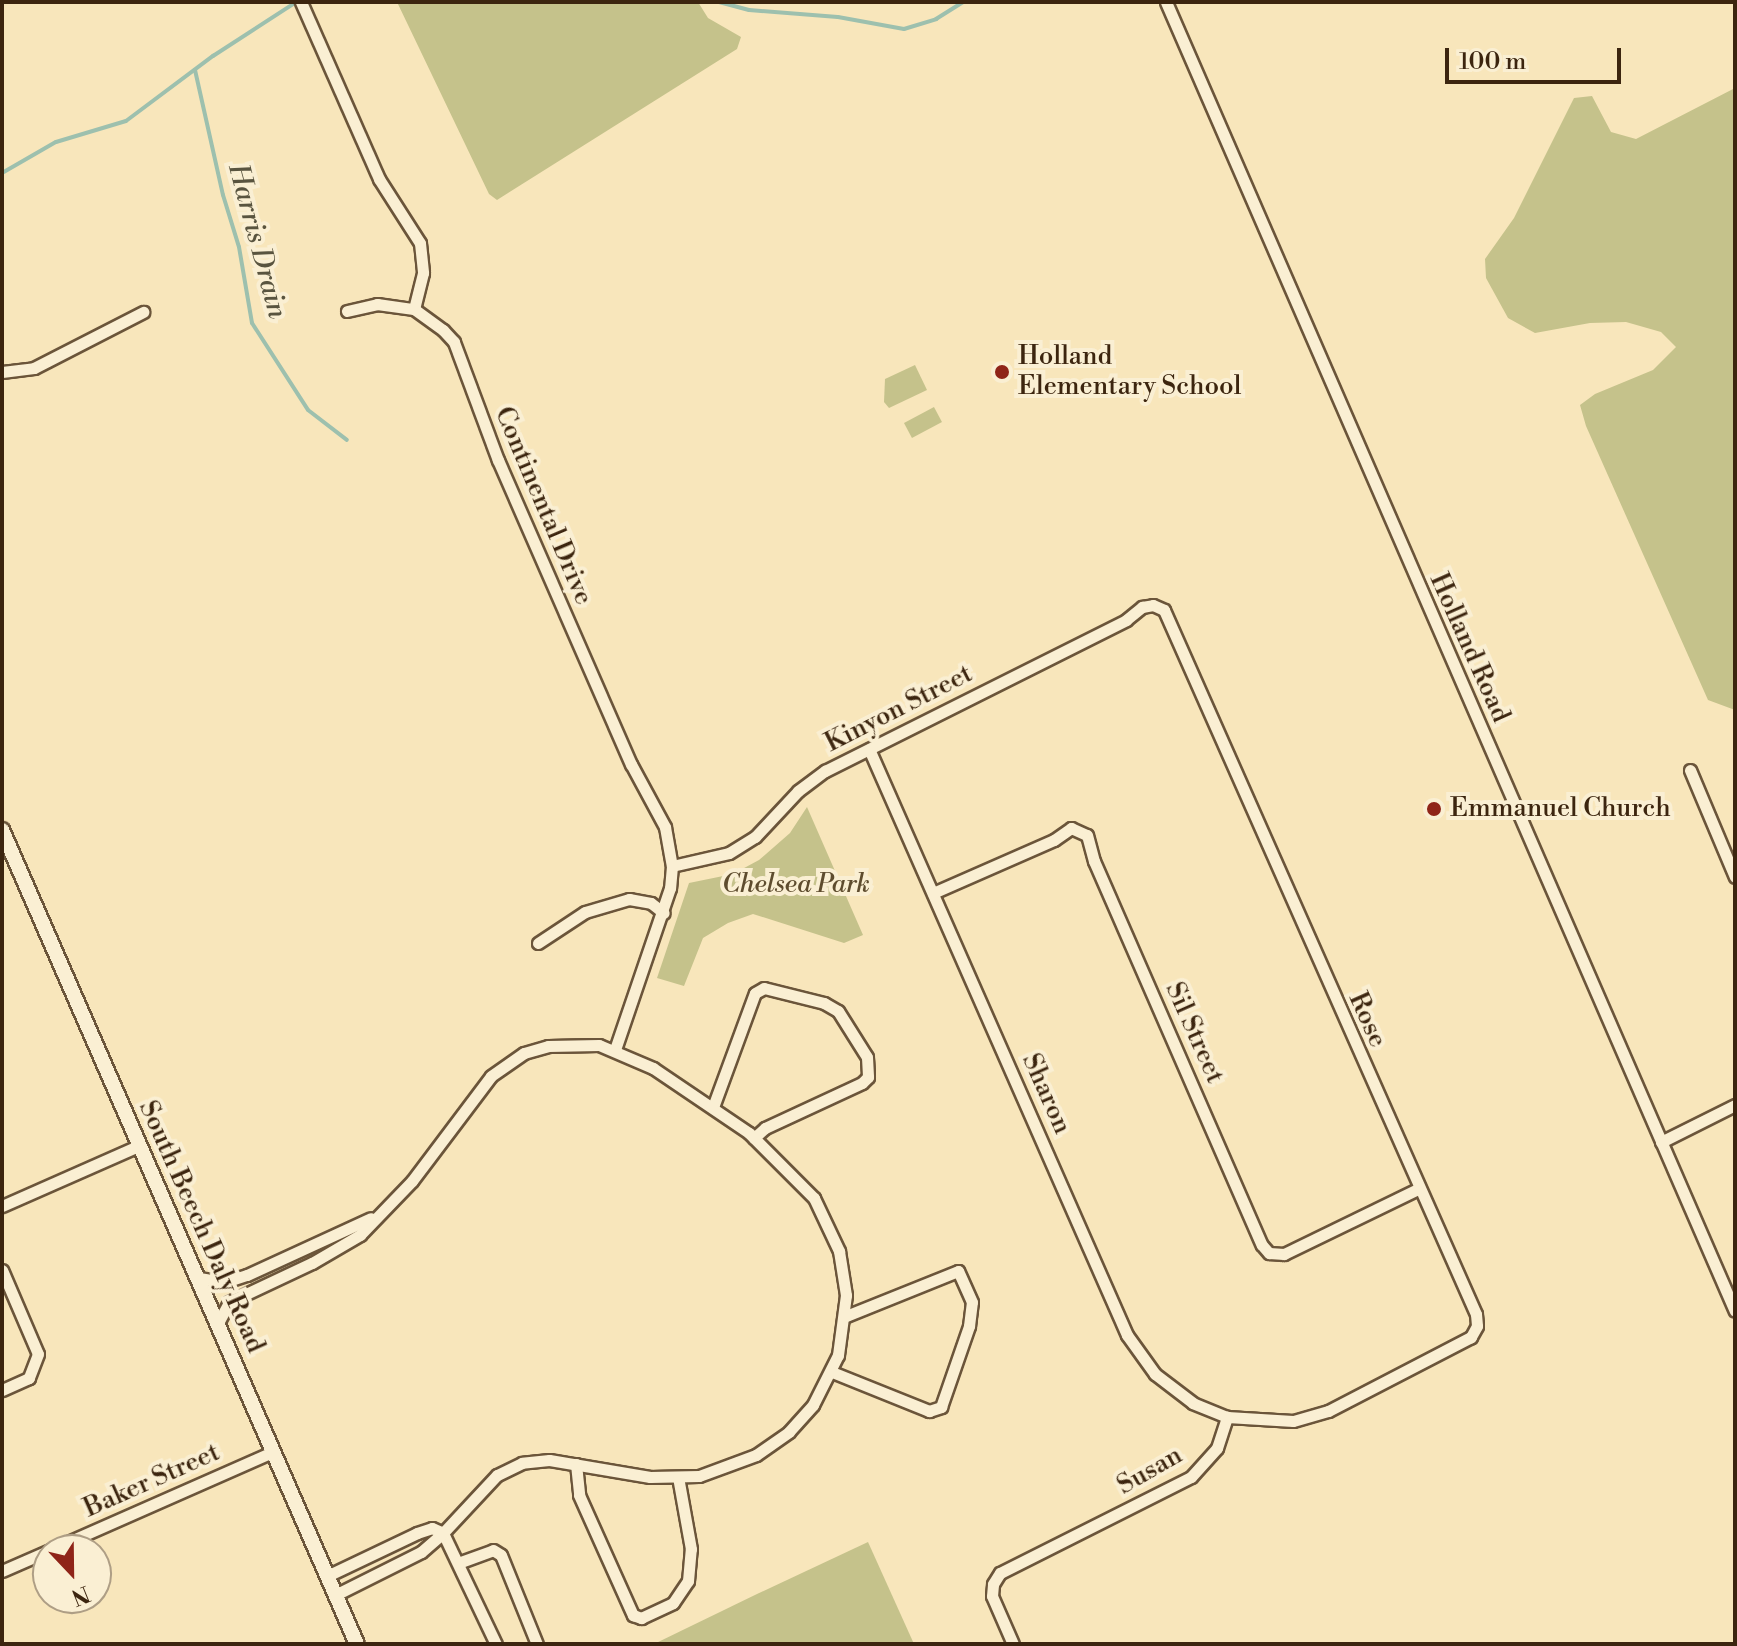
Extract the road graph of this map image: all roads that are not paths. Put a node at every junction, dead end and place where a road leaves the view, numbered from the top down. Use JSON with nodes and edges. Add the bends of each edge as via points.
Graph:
{"nodes":[{"id":1,"x":1166,"y":2,"type":"edge"},
{"id":2,"x":302,"y":5,"type":"edge"},
{"id":3,"x":414,"y":309,"type":"junction"},
{"id":4,"x":347,"y":311,"type":"dead end"},
{"id":5,"x":143,"y":312,"type":"dead end"},
{"id":6,"x":2,"y":372,"type":"edge"},
{"id":7,"x":1159,"y":607,"type":"joint"},
{"id":8,"x":869,"y":749,"type":"junction"},
{"id":9,"x":1690,"y":770,"type":"dead end"},
{"id":10,"x":2,"y":830,"type":"edge"},
{"id":11,"x":672,"y":866,"type":"junction"},
{"id":12,"x":1735,"y":877,"type":"edge"},
{"id":13,"x":933,"y":893,"type":"junction"},
{"id":14,"x":664,"y":913,"type":"junction"},
{"id":15,"x":538,"y":943,"type":"dead end"},
{"id":16,"x":615,"y":1050,"type":"junction"},
{"id":17,"x":1735,"y":1105,"type":"edge"},
{"id":18,"x":713,"y":1107,"type":"junction"},
{"id":19,"x":754,"y":1138,"type":"junction"},
{"id":20,"x":1661,"y":1142,"type":"junction"},
{"id":21,"x":140,"y":1145,"type":"junction"},
{"id":22,"x":1418,"y":1189,"type":"junction"},
{"id":23,"x":2,"y":1206,"type":"edge"},
{"id":24,"x":378,"y":1214,"type":"junction"},
{"id":25,"x":2,"y":1270,"type":"edge"},
{"id":26,"x":199,"y":1278,"type":"junction"},
{"id":27,"x":1735,"y":1311,"type":"edge"},
{"id":28,"x":846,"y":1316,"type":"junction"},
{"id":29,"x":218,"y":1323,"type":"junction"},
{"id":30,"x":832,"y":1372,"type":"junction"},
{"id":31,"x":2,"y":1390,"type":"edge"},
{"id":32,"x":1227,"y":1417,"type":"junction"},
{"id":33,"x":272,"y":1452,"type":"junction"},
{"id":34,"x":576,"y":1464,"type":"junction"},
{"id":35,"x":678,"y":1477,"type":"junction"},
{"id":36,"x":443,"y":1533,"type":"junction"},
{"id":37,"x":85,"y":1534,"type":"edge"},
{"id":38,"x":32,"y":1558,"type":"edge"},
{"id":39,"x":458,"y":1563,"type":"junction"},
{"id":40,"x":2,"y":1571,"type":"edge"},
{"id":41,"x":327,"y":1576,"type":"junction"},
{"id":42,"x":335,"y":1595,"type":"junction"},
{"id":43,"x":357,"y":1644,"type":"edge"},
{"id":44,"x":496,"y":1644,"type":"edge"},
{"id":45,"x":537,"y":1644,"type":"edge"},
{"id":46,"x":1013,"y":1644,"type":"edge"}],
"edges":[{"from":1,"to":20,"type":"street","name":"Holland Road"},
{"from":2,"to":3,"type":"street","via":[[379,179],[420,243],[423,273]]},
{"from":3,"to":4,"type":"street","via":[[377,304]]},
{"from":3,"to":11,"type":"street","name":"Continental Drive","via":[[443,330],[460,353],[498,460],[631,764],[665,827]]},
{"from":5,"to":6,"type":"street","via":[[34,368]]},
{"from":7,"to":8,"type":"street","name":"Kinyon Street","via":[[1142,607],[1126,620]]},
{"from":7,"to":22,"type":"street","name":"Rose","via":[[1167,613]]},
{"from":8,"to":11,"type":"street","name":"Kinyon Street","via":[[813,778],[743,846],[714,859]]},
{"from":8,"to":13,"type":"street","name":"Sharon"},
{"from":9,"to":12,"type":"street"},
{"from":10,"to":21,"type":"street","name":"South Beech Daly Road"},
{"from":11,"to":14,"type":"street","name":"Continental Drive"},
{"from":13,"to":22,"type":"street","name":"Sil Street","via":[[1071,828],[1087,835],[1269,1253],[1284,1254]]},
{"from":13,"to":32,"type":"street","name":"Sharon","via":[[1127,1335],[1141,1359],[1179,1395]]},
{"from":14,"to":15,"type":"street","via":[[651,903],[629,899],[585,912]]},
{"from":14,"to":16,"type":"street","name":"Continental Drive"},
{"from":16,"to":18,"type":"street"},
{"from":16,"to":24,"type":"street","via":[[561,1043],[508,1062],[478,1089],[412,1181]]},
{"from":17,"to":20,"type":"street"},
{"from":18,"to":19,"type":"street"},
{"from":18,"to":19,"type":"street","via":[[755,993],[764,988],[838,1011],[867,1057],[868,1077]]},
{"from":19,"to":28,"type":"street","via":[[792,1173],[824,1214],[839,1251]]},
{"from":20,"to":27,"type":"street","name":"Holland Road"},
{"from":21,"to":23,"type":"street"},
{"from":21,"to":26,"type":"street","name":"South Beech Daly Road"},
{"from":22,"to":32,"type":"street","name":"Rose","via":[[1476,1314],[1475,1332],[1464,1343],[1328,1411],[1293,1421]]},
{"from":24,"to":26,"type":"street","via":[[247,1275],[225,1282]]},
{"from":24,"to":29,"type":"street","via":[[339,1249],[229,1302]]},
{"from":25,"to":31,"type":"street","via":[[38,1354],[29,1378]]},
{"from":26,"to":29,"type":"street","name":"South Beech Daly Road"},
{"from":28,"to":30,"type":"street"},
{"from":28,"to":30,"type":"street","via":[[958,1271],[972,1302],[941,1407],[929,1411]]},
{"from":29,"to":33,"type":"street","name":"South Beech Daly Road"},
{"from":30,"to":35,"type":"street","via":[[813,1405],[773,1445],[728,1468]]},
{"from":32,"to":46,"type":"street","name":"Susan","via":[[1217,1448],[1191,1477],[1000,1573],[993,1584],[994,1601]]},
{"from":33,"to":37,"type":"street","name":"Baker Street"},
{"from":33,"to":41,"type":"street","name":"South Beech Daly Road"},
{"from":34,"to":35,"type":"street"},
{"from":34,"to":35,"type":"street","via":[[579,1495],[633,1615],[641,1618],[673,1603],[688,1581],[691,1549]]},
{"from":34,"to":36,"type":"street","via":[[549,1460],[512,1466],[484,1487]]},
{"from":36,"to":39,"type":"street"},
{"from":36,"to":41,"type":"street","via":[[432,1528],[417,1533]]},
{"from":36,"to":42,"type":"street","via":[[421,1552]]},
{"from":38,"to":40,"type":"street","name":"Baker Street"},
{"from":39,"to":44,"type":"street"},
{"from":39,"to":45,"type":"street","via":[[493,1550],[501,1555]]},
{"from":41,"to":42,"type":"street","name":"South Beech Daly Road"},
{"from":42,"to":43,"type":"street","name":"South Beech Daly Road"}]}
